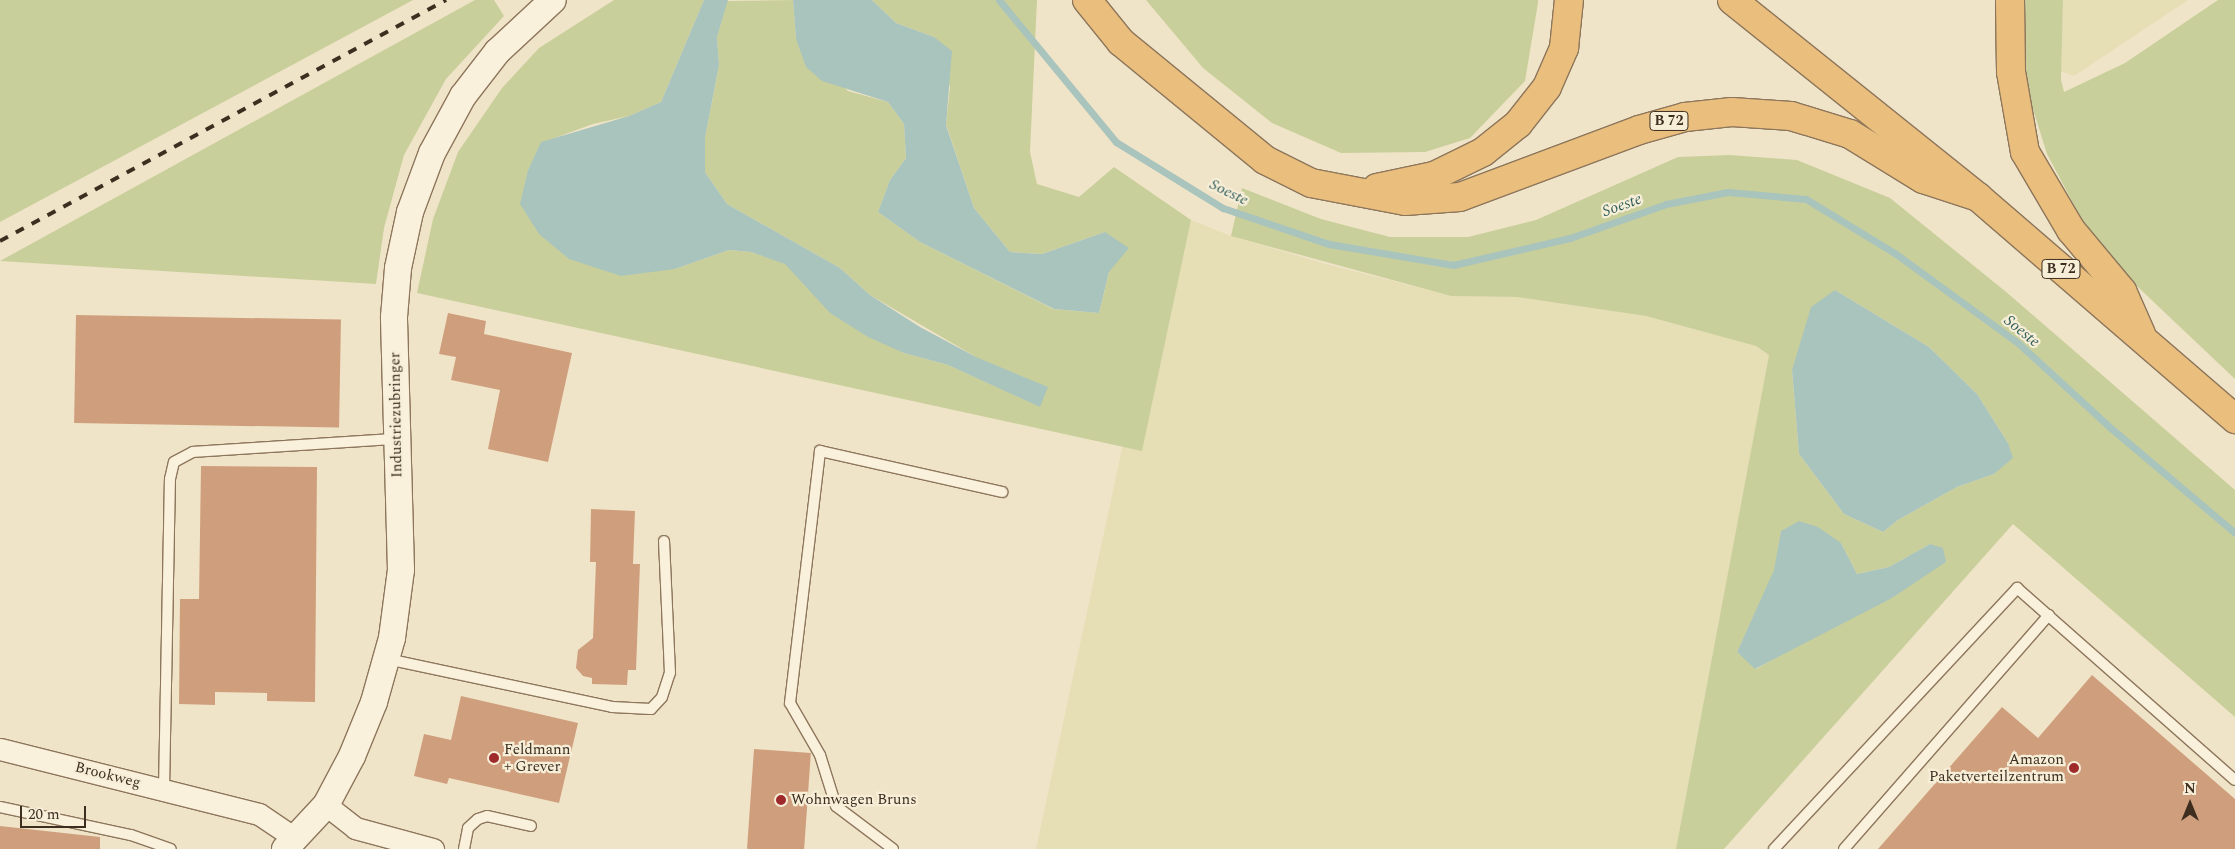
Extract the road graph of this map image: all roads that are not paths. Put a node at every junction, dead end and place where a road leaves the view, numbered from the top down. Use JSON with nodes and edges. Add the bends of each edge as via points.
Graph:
{"nodes":[{"id":1,"x":553,"y":0,"type":"edge"},
{"id":2,"x":1087,"y":0,"type":"edge"},
{"id":3,"x":1569,"y":0,"type":"edge"},
{"id":4,"x":1732,"y":0,"type":"edge"},
{"id":5,"x":2010,"y":0,"type":"edge"},
{"id":6,"x":1356,"y":191,"type":"junction"},
{"id":7,"x":1978,"y":197,"type":"junction"},
{"id":8,"x":2143,"y":340,"type":"junction"},
{"id":9,"x":2235,"y":419,"type":"edge"},
{"id":10,"x":396,"y":439,"type":"junction"},
{"id":11,"x":1002,"y":492,"type":"dead end"},
{"id":12,"x":664,"y":541,"type":"dead end"},
{"id":13,"x":2049,"y":615,"type":"junction"},
{"id":14,"x":386,"y":659,"type":"junction"},
{"id":15,"x":0,"y":750,"type":"edge"},
{"id":16,"x":2235,"y":780,"type":"edge"},
{"id":17,"x":164,"y":789,"type":"junction"},
{"id":18,"x":326,"y":805,"type":"junction"},
{"id":19,"x":0,"y":807,"type":"edge"},
{"id":20,"x":531,"y":826,"type":"dead end"},
{"id":21,"x":290,"y":844,"type":"edge"},
{"id":22,"x":172,"y":849,"type":"edge"},
{"id":23,"x":433,"y":849,"type":"edge"},
{"id":24,"x":464,"y":849,"type":"edge"},
{"id":25,"x":893,"y":849,"type":"edge"},
{"id":26,"x":1774,"y":849,"type":"edge"},
{"id":27,"x":1844,"y":849,"type":"edge"}],
"edges":[{"from":1,"to":10,"type":"street","name":"Industriezubringer","via":[[497,52],[463,96],[432,153],[410,212],[395,308]]},
{"from":2,"to":6,"type":"highway","via":[[1121,42],[1265,160],[1311,183]]},
{"from":3,"to":6,"type":"highway","via":[[1564,48],[1546,87],[1518,124],[1484,152],[1434,176]]},
{"from":4,"to":7,"type":"highway","number":"B 72"},
{"from":5,"to":8,"type":"highway","via":[[2011,72],[2025,152],[2071,230],[2122,292]]},
{"from":6,"to":7,"type":"highway","number":"B 72","via":[[1405,201],[1460,197],[1639,130],[1685,117],[1732,112],[1791,116],[1850,134],[1923,179]]},
{"from":7,"to":8,"type":"highway","number":"B 72"},
{"from":8,"to":9,"type":"highway","number":"B 72"},
{"from":10,"to":14,"type":"street","name":"Industriezubringer","via":[[401,570]]},
{"from":10,"to":17,"type":"lane","via":[[193,452],[174,462],[170,479]]},
{"from":11,"to":25,"type":"lane","via":[[820,452],[790,703],[820,754],[836,806]]},
{"from":12,"to":14,"type":"lane","via":[[670,673],[662,697],[650,709],[612,708]]},
{"from":13,"to":16,"type":"lane"},
{"from":13,"to":26,"type":"lane","via":[[2017,588]]},
{"from":13,"to":27,"type":"lane"},
{"from":14,"to":18,"type":"street","name":"Industriezubringer","via":[[374,702],[352,756]]},
{"from":15,"to":17,"type":"street","name":"Brookweg"},
{"from":17,"to":21,"type":"street","name":"Brookweg","via":[[259,814]]},
{"from":18,"to":21,"type":"street","name":"Industriezubringer"},
{"from":18,"to":23,"type":"street","via":[[355,828]]},
{"from":19,"to":22,"type":"lane","via":[[131,835]]},
{"from":20,"to":24,"type":"lane","via":[[487,816],[478,819],[468,828]]}]}
